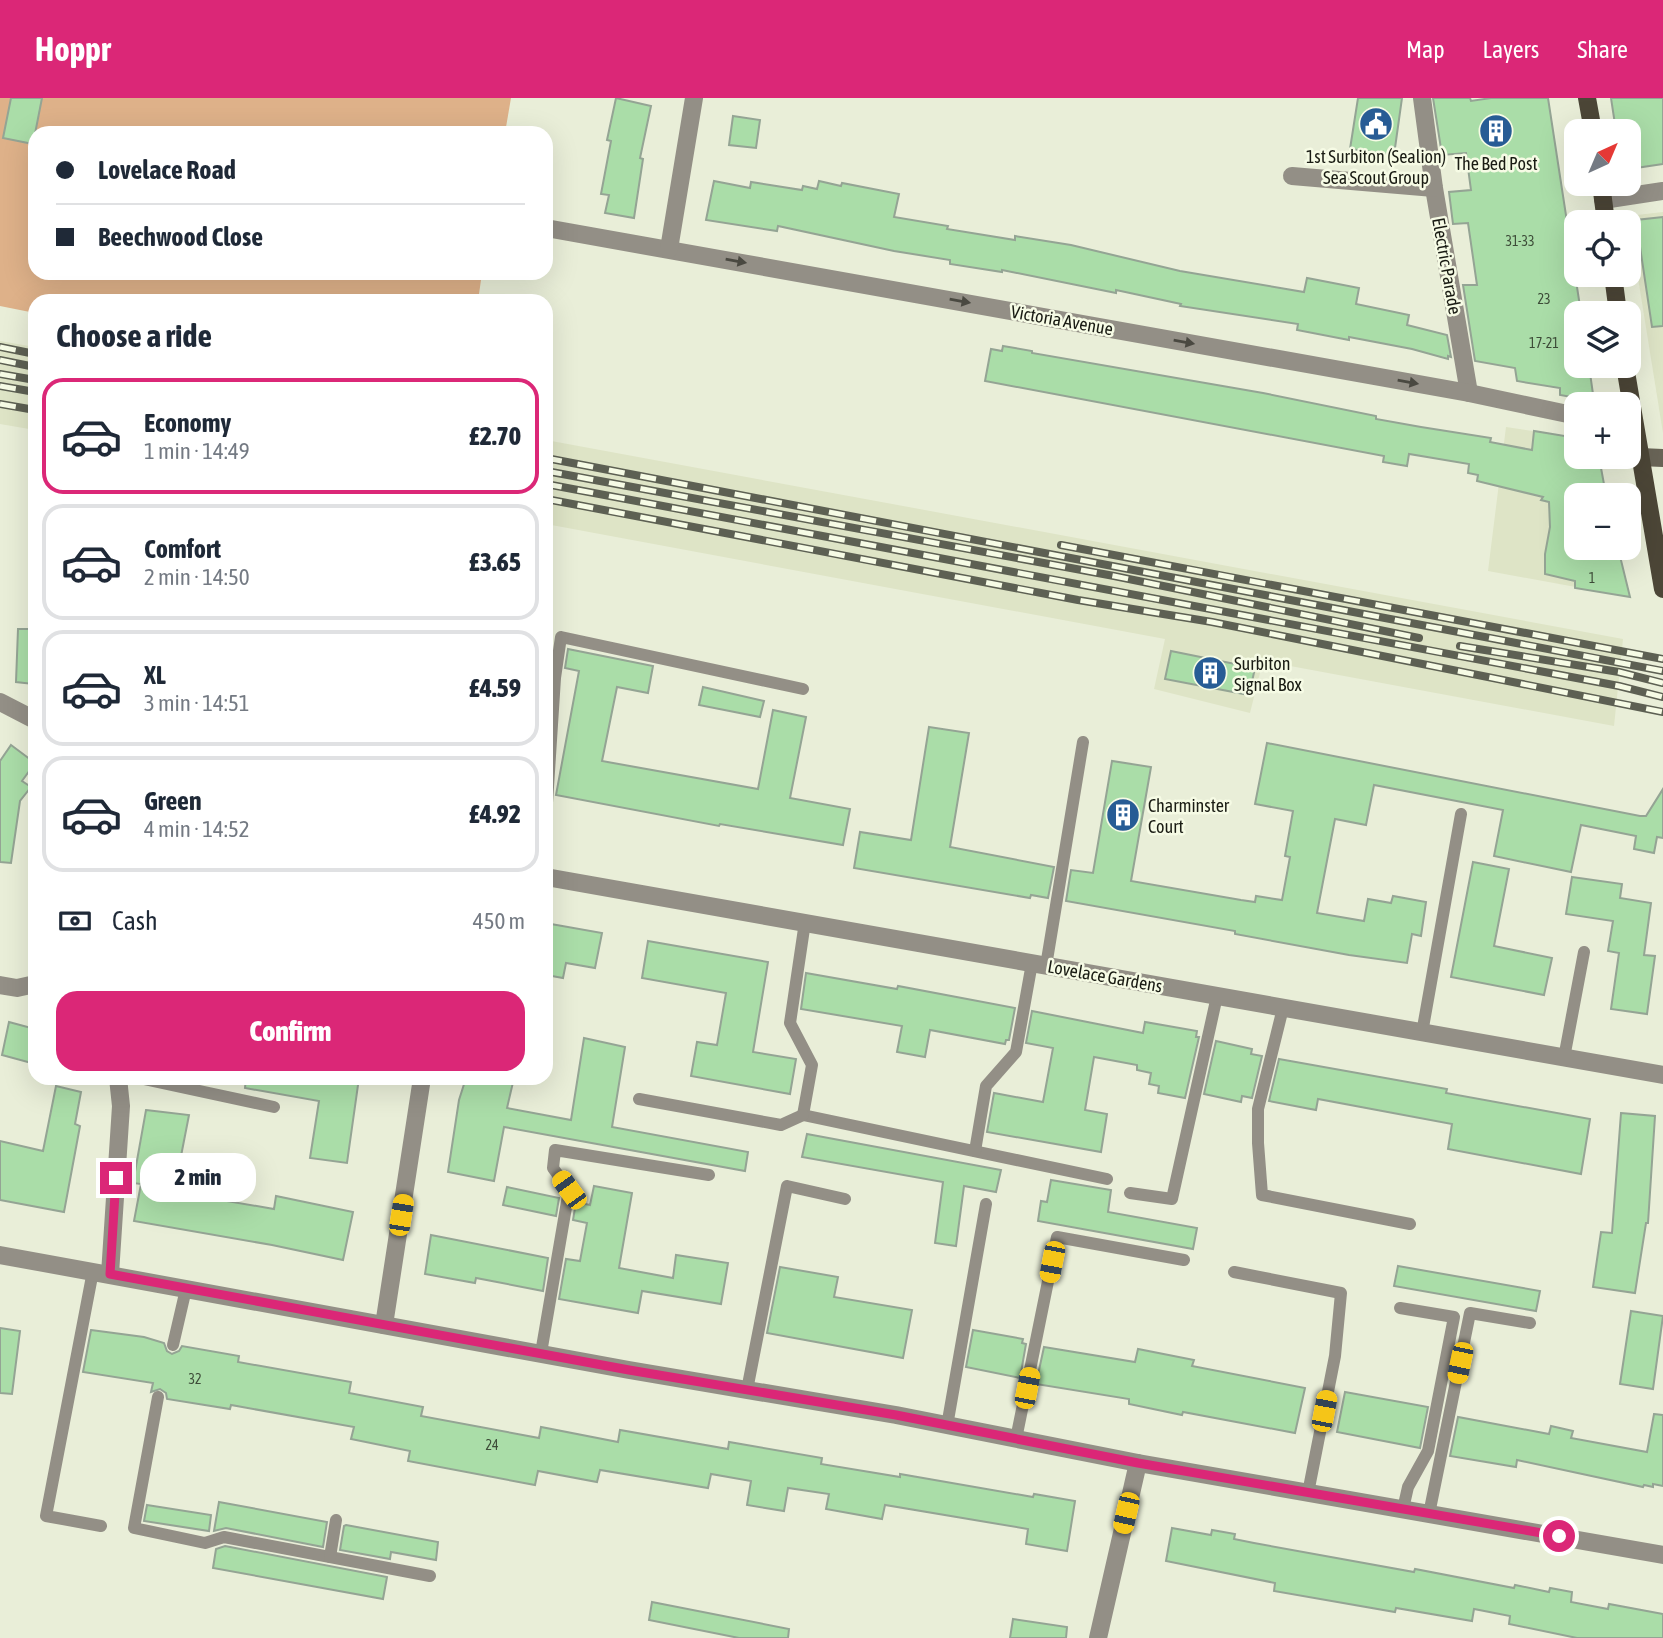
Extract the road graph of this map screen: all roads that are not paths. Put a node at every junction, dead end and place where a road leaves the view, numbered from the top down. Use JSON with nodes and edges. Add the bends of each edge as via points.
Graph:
{"nodes":[{"id":1,"x":694,"y":98,"type":"edge"},
{"id":2,"x":1422,"y":98,"type":"edge"},
{"id":3,"x":1587,"y":98,"type":"edge"},
{"id":4,"x":1591,"y":119,"type":"edge"},
{"id":5,"x":1292,"y":176,"type":"dead end"},
{"id":6,"x":1434,"y":188,"type":"junction"},
{"id":7,"x":1642,"y":191,"type":"edge"},
{"id":8,"x":1663,"y":191,"type":"edge"},
{"id":9,"x":553,"y":229,"type":"edge"},
{"id":10,"x":669,"y":249,"type":"junction"},
{"id":11,"x":1469,"y":393,"type":"junction"},
{"id":12,"x":1564,"y":413,"type":"edge"},
{"id":13,"x":1641,"y":457,"type":"edge"},
{"id":14,"x":1663,"y":458,"type":"edge"},
{"id":15,"x":1641,"y":463,"type":"edge"},
{"id":16,"x":1663,"y":589,"type":"edge"},
{"id":17,"x":803,"y":689,"type":"dead end"},
{"id":18,"x":0,"y":702,"type":"edge"},
{"id":19,"x":553,"y":709,"type":"edge"},
{"id":20,"x":28,"y":716,"type":"edge"},
{"id":21,"x":1083,"y":742,"type":"dead end"},
{"id":22,"x":1461,"y":814,"type":"dead end"},
{"id":23,"x":553,"y":878,"type":"edge"},
{"id":24,"x":805,"y":922,"type":"junction"},
{"id":25,"x":1584,"y":951,"type":"dead end"},
{"id":26,"x":1039,"y":964,"type":"junction"},
{"id":27,"x":0,"y":985,"type":"edge"},
{"id":28,"x":28,"y":986,"type":"edge"},
{"id":29,"x":1217,"y":996,"type":"junction"},
{"id":30,"x":1283,"y":1008,"type":"junction"},
{"id":31,"x":1422,"y":1033,"type":"junction"},
{"id":32,"x":1564,"y":1058,"type":"junction"},
{"id":33,"x":1663,"y":1075,"type":"edge"},
{"id":34,"x":119,"y":1085,"type":"edge"},
{"id":35,"x":171,"y":1085,"type":"edge"},
{"id":36,"x":421,"y":1085,"type":"edge"},
{"id":37,"x":639,"y":1099,"type":"dead end"},
{"id":38,"x":274,"y":1107,"type":"dead end"},
{"id":39,"x":803,"y":1115,"type":"junction"},
{"id":40,"x":975,"y":1151,"type":"junction"},
{"id":41,"x":709,"y":1175,"type":"dead end"},
{"id":42,"x":1107,"y":1179,"type":"dead end"},
{"id":43,"x":1130,"y":1193,"type":"dead end"},
{"id":44,"x":845,"y":1199,"type":"dead end"},
{"id":45,"x":986,"y":1204,"type":"dead end"},
{"id":46,"x":1410,"y":1224,"type":"dead end"},
{"id":47,"x":0,"y":1255,"type":"edge"},
{"id":48,"x":1184,"y":1260,"type":"dead end"},
{"id":49,"x":1234,"y":1272,"type":"dead end"},
{"id":50,"x":101,"y":1273,"type":"junction"},
{"id":51,"x":186,"y":1289,"type":"junction"},
{"id":52,"x":1400,"y":1308,"type":"dead end"},
{"id":53,"x":1530,"y":1322,"type":"dead end"},
{"id":54,"x":384,"y":1325,"type":"junction"},
{"id":55,"x":173,"y":1345,"type":"dead end"},
{"id":56,"x":541,"y":1353,"type":"junction"},
{"id":57,"x":747,"y":1390,"type":"junction"},
{"id":58,"x":158,"y":1397,"type":"dead end"},
{"id":59,"x":947,"y":1426,"type":"junction"},
{"id":60,"x":1016,"y":1439,"type":"junction"},
{"id":61,"x":1138,"y":1463,"type":"junction"},
{"id":62,"x":1308,"y":1493,"type":"junction"},
{"id":63,"x":1404,"y":1509,"type":"junction"},
{"id":64,"x":1429,"y":1514,"type":"junction"},
{"id":65,"x":336,"y":1520,"type":"dead end"},
{"id":66,"x":101,"y":1526,"type":"dead end"},
{"id":67,"x":1663,"y":1555,"type":"edge"},
{"id":68,"x":330,"y":1557,"type":"junction"},
{"id":69,"x":430,"y":1576,"type":"dead end"},
{"id":70,"x":1098,"y":1638,"type":"edge"}],
"edges":[{"from":1,"to":10,"type":"street"},
{"from":2,"to":6,"type":"street","name":"Electric Parade"},
{"from":3,"to":4,"type":"main road"},
{"from":5,"to":6,"type":"street"},
{"from":6,"to":11,"type":"street","name":"Electric Parade"},
{"from":7,"to":8,"type":"street"},
{"from":9,"to":10,"type":"street","name":"Victoria Avenue"},
{"from":10,"to":11,"type":"street","name":"Victoria Avenue","one_way":true},
{"from":11,"to":12,"type":"street","name":"Victoria Avenue"},
{"from":13,"to":14,"type":"main road"},
{"from":15,"to":16,"type":"main road"},
{"from":17,"to":19,"type":"lane","via":[[561,637]]},
{"from":18,"to":20,"type":"street"},
{"from":21,"to":26,"type":"lane"},
{"from":22,"to":31,"type":"lane"},
{"from":23,"to":24,"type":"street","name":"Lovelace Gardens"},
{"from":24,"to":26,"type":"street","name":"Lovelace Gardens"},
{"from":24,"to":39,"type":"lane","via":[[790,1023],[812,1065]]},
{"from":25,"to":32,"type":"lane"},
{"from":26,"to":29,"type":"street","name":"Lovelace Gardens"},
{"from":26,"to":40,"type":"lane","via":[[1016,1052],[986,1087]]},
{"from":27,"to":28,"type":"street"},
{"from":29,"to":30,"type":"street","name":"Lovelace Gardens"},
{"from":29,"to":43,"type":"lane","via":[[1172,1199]]},
{"from":30,"to":31,"type":"street","name":"Lovelace Gardens"},
{"from":30,"to":46,"type":"lane","via":[[1258,1108],[1262,1195]]},
{"from":31,"to":32,"type":"street","name":"Lovelace Gardens"},
{"from":32,"to":33,"type":"street","name":"Lovelace Gardens"},
{"from":34,"to":50,"type":"street","via":[[121,1106]]},
{"from":35,"to":38,"type":"lane"},
{"from":36,"to":54,"type":"street"},
{"from":37,"to":39,"type":"lane","via":[[780,1125]]},
{"from":39,"to":40,"type":"lane"},
{"from":40,"to":42,"type":"lane"},
{"from":41,"to":56,"type":"lane","via":[[555,1150],[553,1168],[569,1190]]},
{"from":44,"to":57,"type":"lane","via":[[787,1186]]},
{"from":45,"to":59,"type":"lane"},
{"from":47,"to":50,"type":"street"},
{"from":48,"to":60,"type":"lane","via":[[1057,1237]]},
{"from":49,"to":62,"type":"lane","via":[[1341,1293],[1335,1356]]},
{"from":50,"to":51,"type":"street"},
{"from":50,"to":66,"type":"lane","via":[[46,1516]]},
{"from":51,"to":54,"type":"street"},
{"from":51,"to":55,"type":"lane"},
{"from":52,"to":63,"type":"lane","via":[[1454,1317],[1428,1451],[1408,1487]]},
{"from":53,"to":64,"type":"lane","via":[[1471,1313]]},
{"from":54,"to":56,"type":"street"},
{"from":56,"to":57,"type":"street"},
{"from":57,"to":59,"type":"street"},
{"from":58,"to":68,"type":"lane","via":[[134,1528],[205,1543],[224,1537]]},
{"from":59,"to":60,"type":"street"},
{"from":60,"to":61,"type":"street"},
{"from":61,"to":62,"type":"street"},
{"from":61,"to":70,"type":"street"},
{"from":62,"to":63,"type":"street"},
{"from":63,"to":64,"type":"street"},
{"from":64,"to":67,"type":"street"},
{"from":65,"to":68,"type":"lane"},
{"from":68,"to":69,"type":"lane"}]}
